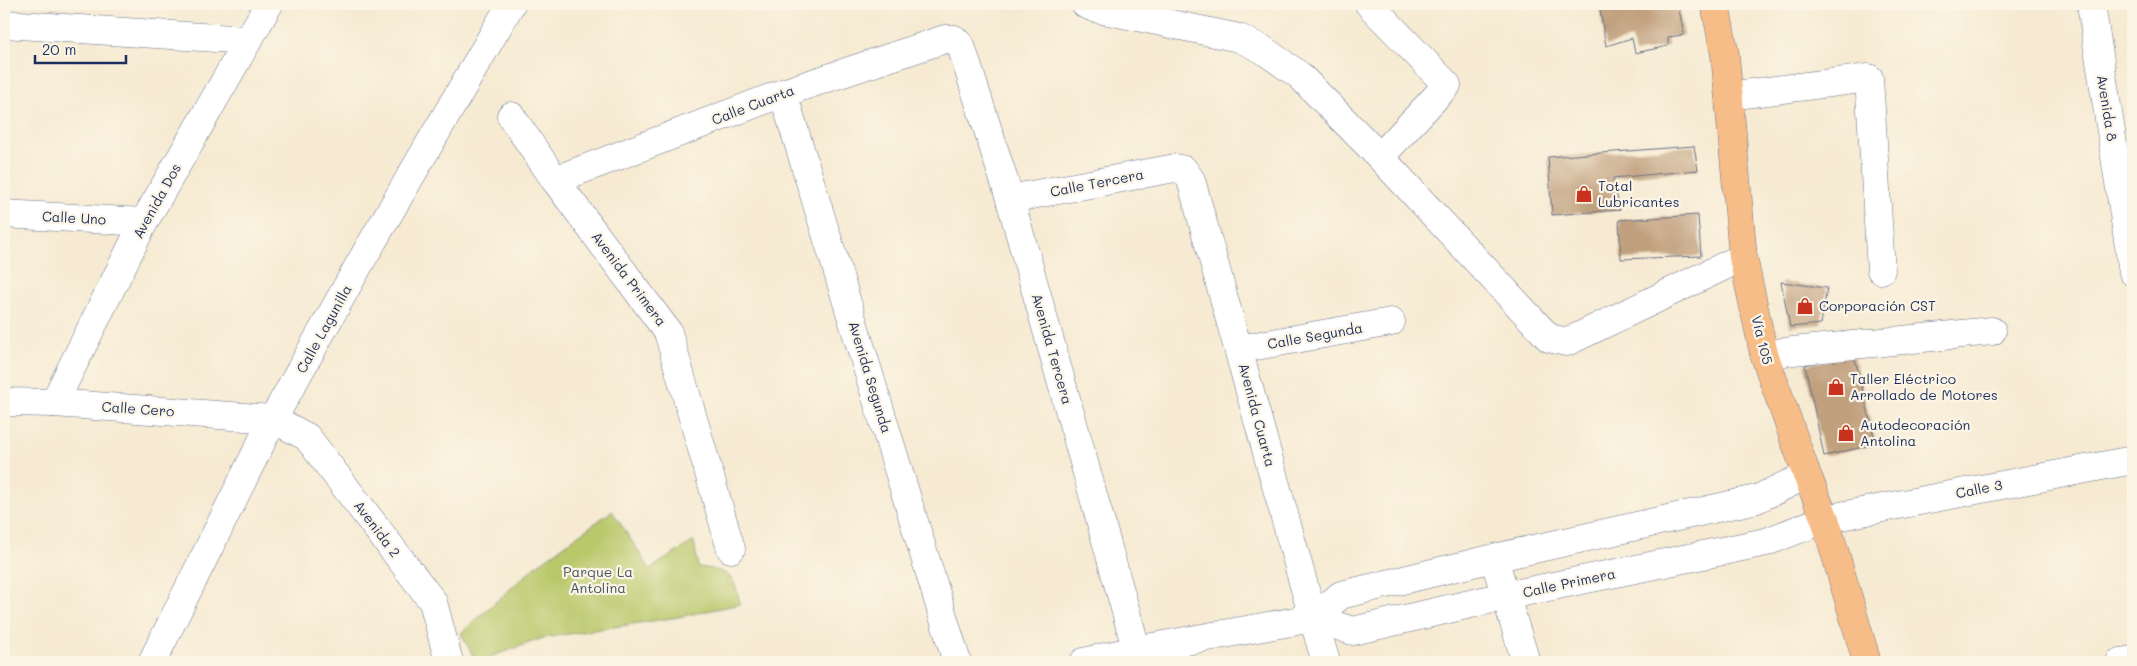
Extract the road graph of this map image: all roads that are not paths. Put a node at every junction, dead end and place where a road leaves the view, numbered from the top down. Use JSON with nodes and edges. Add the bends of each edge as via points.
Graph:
{"nodes":[{"id":1,"x":269,"y":4,"type":"edge"},
{"id":2,"x":511,"y":4,"type":"edge"},
{"id":3,"x":1086,"y":4,"type":"edge"},
{"id":4,"x":1369,"y":4,"type":"edge"},
{"id":5,"x":1715,"y":4,"type":"edge"},
{"id":6,"x":2091,"y":4,"type":"edge"},
{"id":7,"x":4,"y":24,"type":"edge"},
{"id":8,"x":954,"y":39,"type":"joint"},
{"id":9,"x":247,"y":40,"type":"junction"},
{"id":10,"x":783,"y":92,"type":"junction"},
{"id":11,"x":1729,"y":96,"type":"junction"},
{"id":12,"x":511,"y":116,"type":"dead end"},
{"id":13,"x":1380,"y":158,"type":"junction"},
{"id":14,"x":1184,"y":170,"type":"joint"},
{"id":15,"x":554,"y":180,"type":"junction"},
{"id":16,"x":1010,"y":200,"type":"junction"},
{"id":17,"x":4,"y":214,"type":"edge"},
{"id":18,"x":144,"y":222,"type":"junction"},
{"id":19,"x":1744,"y":257,"type":"junction"},
{"id":20,"x":1880,"y":270,"type":"dead end"},
{"id":21,"x":2133,"y":272,"type":"edge"},
{"id":22,"x":1391,"y":322,"type":"dead end"},
{"id":23,"x":1992,"y":331,"type":"dead end"},
{"id":24,"x":1239,"y":349,"type":"junction"},
{"id":25,"x":1764,"y":354,"type":"junction"},
{"id":26,"x":4,"y":402,"type":"edge"},
{"id":27,"x":54,"y":403,"type":"junction"},
{"id":28,"x":273,"y":419,"type":"junction"},
{"id":29,"x":2133,"y":460,"type":"edge"},
{"id":30,"x":1807,"y":475,"type":"junction"},
{"id":31,"x":1825,"y":519,"type":"junction"},
{"id":32,"x":731,"y":549,"type":"dead end"},
{"id":33,"x":1494,"y":558,"type":"junction"},
{"id":34,"x":1505,"y":596,"type":"junction"},
{"id":35,"x":1312,"y":618,"type":"junction"},
{"id":36,"x":1138,"y":656,"type":"edge"},
{"id":37,"x":2133,"y":660,"type":"edge"},
{"id":38,"x":152,"y":662,"type":"edge"},
{"id":39,"x":449,"y":662,"type":"edge"},
{"id":40,"x":957,"y":662,"type":"edge"},
{"id":41,"x":1084,"y":662,"type":"edge"},
{"id":42,"x":1326,"y":662,"type":"edge"},
{"id":43,"x":1526,"y":662,"type":"edge"},
{"id":44,"x":1867,"y":662,"type":"edge"},
{"id":45,"x":2120,"y":662,"type":"edge"}],
"edges":[{"from":1,"to":9,"type":"street","name":"Avenida Dos"},
{"from":2,"to":28,"type":"street","name":"Calle Lagunilla"},
{"from":3,"to":13,"type":"street","via":[[1239,38],[1262,49],[1299,74]]},
{"from":4,"to":13,"type":"street","via":[[1447,85]]},
{"from":5,"to":11,"type":"main road","name":"Vía 105"},
{"from":6,"to":21,"type":"street","name":"Avenida 8"},
{"from":7,"to":9,"type":"street"},
{"from":8,"to":10,"type":"street","name":"Calle Cuarta","via":[[945,39]]},
{"from":8,"to":16,"type":"street","name":"Avenida Tercera","via":[[961,46]]},
{"from":9,"to":18,"type":"street","name":"Avenida Dos"},
{"from":10,"to":15,"type":"street","name":"Calle Cuarta"},
{"from":10,"to":40,"type":"street","name":"Avenida Segunda"},
{"from":11,"to":19,"type":"main road","name":"Vía 105"},
{"from":11,"to":20,"type":"street","via":[[1869,78]]},
{"from":12,"to":15,"type":"street","name":"Avenida Primera"},
{"from":13,"to":19,"type":"street","via":[[1549,338],[1557,341],[1567,342]]},
{"from":14,"to":16,"type":"street","name":"Calle Tercera","via":[[1175,168]]},
{"from":14,"to":24,"type":"street","name":"Avenida Cuarta","via":[[1192,180]]},
{"from":15,"to":32,"type":"street","name":"Avenida Primera","via":[[668,332]]},
{"from":16,"to":36,"type":"street","name":"Avenida Tercera"},
{"from":17,"to":18,"type":"street","name":"Calle Uno"},
{"from":18,"to":27,"type":"street","name":"Avenida Dos"},
{"from":19,"to":25,"type":"main road","name":"Vía 105"},
{"from":22,"to":24,"type":"street","name":"Calle Segunda"},
{"from":23,"to":25,"type":"street"},
{"from":24,"to":35,"type":"street","name":"Avenida Cuarta"},
{"from":25,"to":30,"type":"main road","name":"Vía 105"},
{"from":26,"to":27,"type":"street","name":"Calle Cero"},
{"from":27,"to":28,"type":"street","name":"Calle Cero"},
{"from":28,"to":38,"type":"street","name":"Calle Lagunilla"},
{"from":28,"to":39,"type":"street","name":"Avenida 2","via":[[307,438],[433,602]]},
{"from":29,"to":31,"type":"street","name":"Calle 3"},
{"from":30,"to":31,"type":"main road","name":"Vía 105"},
{"from":30,"to":33,"type":"street","name":"Calle Primera","via":[[1756,499]]},
{"from":31,"to":34,"type":"street","name":"Calle Primera","via":[[1766,542]]},
{"from":31,"to":44,"type":"main road","name":"Vía 105"},
{"from":33,"to":34,"type":"street"},
{"from":33,"to":35,"type":"street","name":"Calle Primera","via":[[1342,595]]},
{"from":34,"to":35,"type":"street","name":"Calle Primera","via":[[1353,631]]},
{"from":34,"to":43,"type":"street"},
{"from":35,"to":36,"type":"street","name":"Calle Primera"},
{"from":35,"to":42,"type":"street","name":"Avenida Cuarta"},
{"from":36,"to":41,"type":"street","name":"Calle Primera"},
{"from":37,"to":45,"type":"street"}]}
